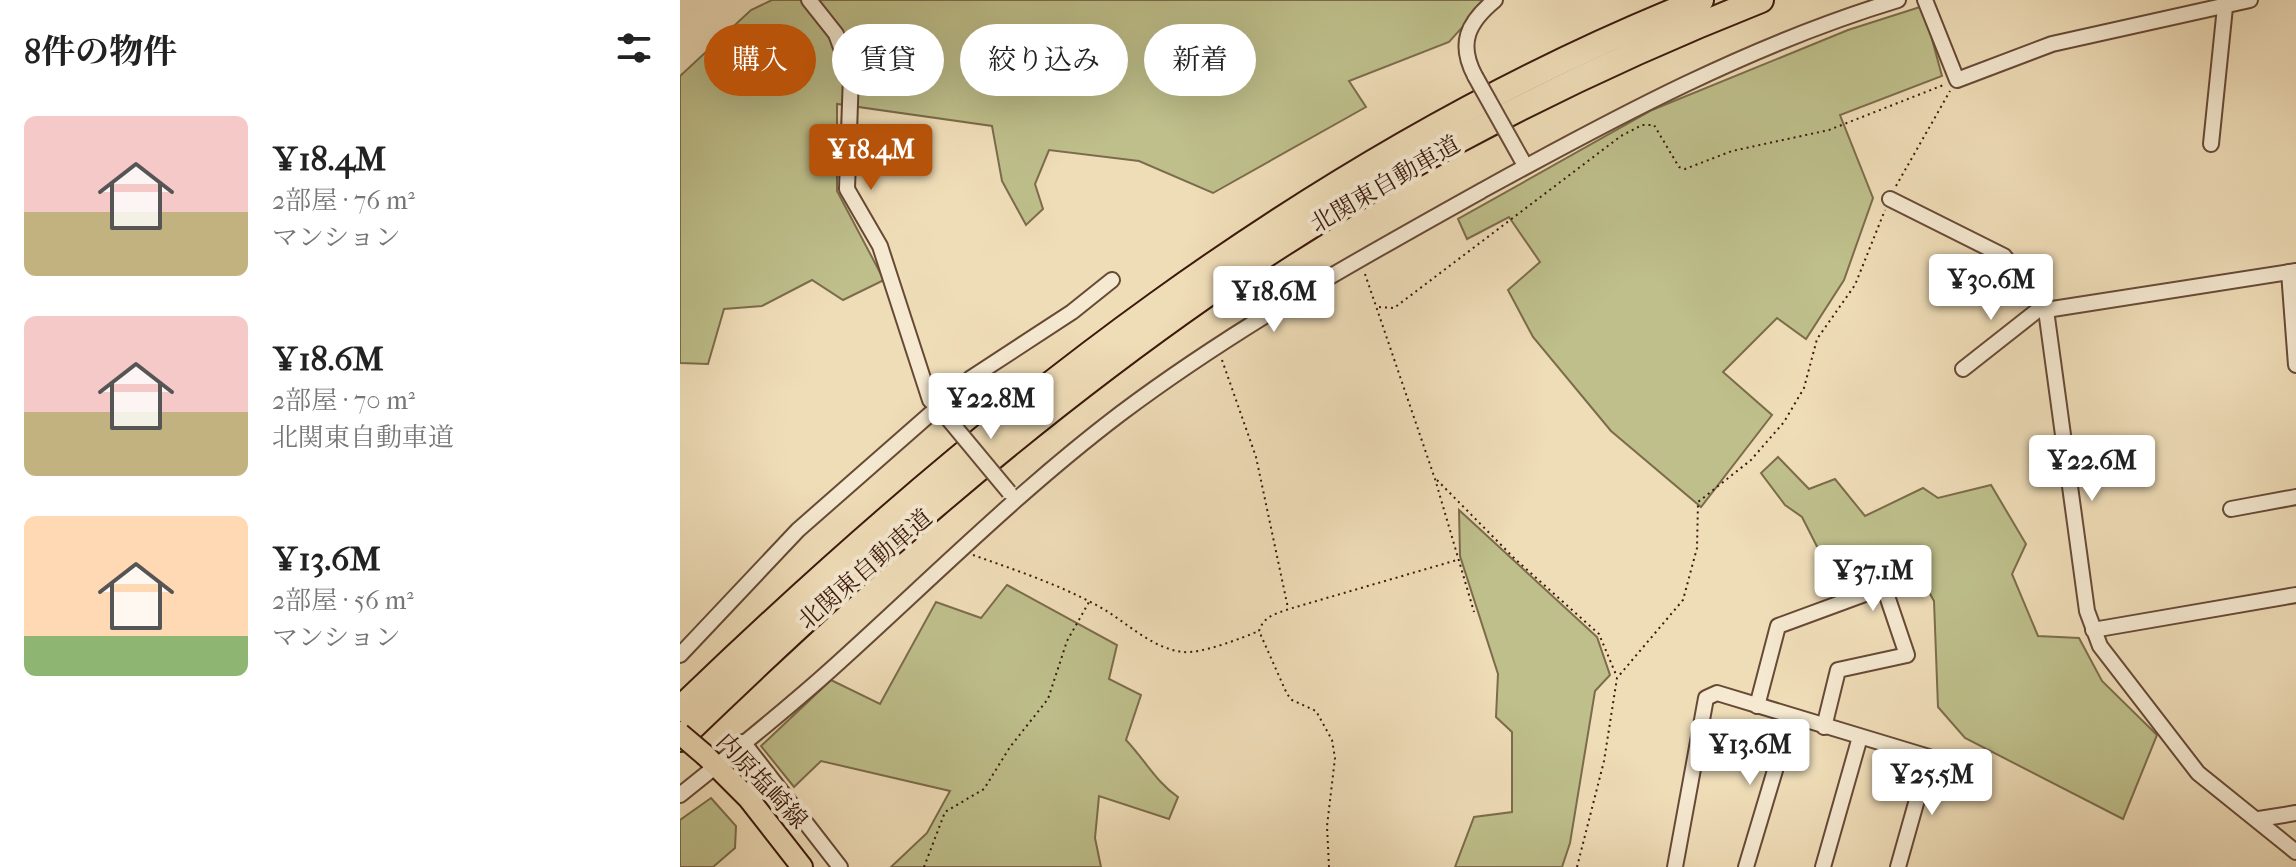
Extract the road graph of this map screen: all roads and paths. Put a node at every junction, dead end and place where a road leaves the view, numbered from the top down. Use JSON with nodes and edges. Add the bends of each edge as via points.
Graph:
{"nodes":[{"id":1,"x":809,"y":0,"type":"edge"},
{"id":2,"x":1495,"y":0,"type":"edge"},
{"id":3,"x":1701,"y":0,"type":"edge"},
{"id":4,"x":1761,"y":0,"type":"edge"},
{"id":5,"x":1898,"y":0,"type":"edge"},
{"id":6,"x":1925,"y":0,"type":"edge"},
{"id":7,"x":2250,"y":0,"type":"edge"},
{"id":8,"x":2225,"y":7,"type":"junction"},
{"id":9,"x":2179,"y":8,"type":"edge"},
{"id":10,"x":1957,"y":80,"type":"junction"},
{"id":11,"x":2211,"y":144,"type":"dead end"},
{"id":12,"x":1524,"y":163,"type":"junction"},
{"id":13,"x":1890,"y":199,"type":"junction"},
{"id":14,"x":1360,"y":258,"type":"junction"},
{"id":15,"x":2293,"y":272,"type":"edge"},
{"id":16,"x":1112,"y":280,"type":"dead end"},
{"id":17,"x":1379,"y":307,"type":"junction"},
{"id":18,"x":2045,"y":308,"type":"junction"},
{"id":19,"x":1216,"y":349,"type":"junction"},
{"id":20,"x":2296,"y":365,"type":"edge"},
{"id":21,"x":1963,"y":369,"type":"dead end"},
{"id":22,"x":941,"y":411,"type":"junction"},
{"id":23,"x":1435,"y":479,"type":"junction"},
{"id":24,"x":1013,"y":497,"type":"junction"},
{"id":25,"x":2296,"y":497,"type":"edge"},
{"id":26,"x":2231,"y":509,"type":"dead end"},
{"id":27,"x":960,"y":551,"type":"junction"},
{"id":28,"x":1457,"y":560,"type":"junction"},
{"id":29,"x":2296,"y":595,"type":"edge"},
{"id":30,"x":1089,"y":602,"type":"junction"},
{"id":31,"x":1289,"y":609,"type":"junction"},
{"id":32,"x":1474,"y":612,"type":"dead end"},
{"id":33,"x":2093,"y":630,"type":"junction"},
{"id":34,"x":1259,"y":631,"type":"junction"},
{"id":35,"x":680,"y":655,"type":"edge"},
{"id":36,"x":1617,"y":678,"type":"junction"},
{"id":37,"x":1757,"y":706,"type":"junction"},
{"id":38,"x":680,"y":709,"type":"edge"},
{"id":39,"x":1791,"y":717,"type":"junction"},
{"id":40,"x":1824,"y":727,"type":"junction"},
{"id":41,"x":680,"y":737,"type":"edge"},
{"id":42,"x":1860,"y":737,"type":"junction"},
{"id":43,"x":743,"y":742,"type":"junction"},
{"id":44,"x":711,"y":761,"type":"junction"},
{"id":45,"x":680,"y":795,"type":"edge"},
{"id":46,"x":2296,"y":813,"type":"edge"},
{"id":47,"x":2259,"y":819,"type":"junction"},
{"id":48,"x":2296,"y":852,"type":"edge"},
{"id":49,"x":802,"y":867,"type":"edge"},
{"id":50,"x":840,"y":867,"type":"edge"},
{"id":51,"x":924,"y":867,"type":"edge"},
{"id":52,"x":1329,"y":867,"type":"edge"},
{"id":53,"x":1577,"y":867,"type":"edge"},
{"id":54,"x":1675,"y":867,"type":"edge"},
{"id":55,"x":1746,"y":867,"type":"edge"},
{"id":56,"x":1823,"y":867,"type":"edge"},
{"id":57,"x":1898,"y":867,"type":"edge"}],
"edges":[{"from":1,"to":22,"type":"street","via":[[836,34],[851,75],[847,189],[880,246],[930,400]]},
{"from":2,"to":12,"type":"street","bridge":true,"via":[[1467,37],[1464,55]]},
{"from":3,"to":38,"type":"highway","name":"北関東自動車道","via":[[1477,104],[1194,277],[991,431]]},
{"from":4,"to":41,"type":"highway","name":"北関東自動車道","via":[[1588,74],[1486,125],[1300,233],[1207,295],[1095,378],[883,551]]},
{"from":5,"to":12,"type":"street","via":[[1673,89]]},
{"from":6,"to":10,"type":"street"},
{"from":7,"to":8,"type":"street"},
{"from":8,"to":9,"type":"street"},
{"from":8,"to":11,"type":"street"},
{"from":9,"to":10,"type":"street","via":[[2052,44]]},
{"from":10,"to":13,"type":"path"},
{"from":10,"to":17,"type":"path","via":[[1829,130],[1732,151],[1685,169],[1654,125],[1642,125],[1394,308]]},
{"from":12,"to":14,"type":"street"},
{"from":13,"to":18,"type":"street","via":[[2004,256]]},
{"from":13,"to":36,"type":"path","via":[[1855,285],[1817,339],[1796,403],[1767,445],[1698,502],[1696,558],[1683,600]]},
{"from":14,"to":17,"type":"path"},
{"from":14,"to":19,"type":"street"},
{"from":15,"to":18,"type":"street"},
{"from":15,"to":20,"type":"street"},
{"from":16,"to":22,"type":"street","via":[[971,378]]},
{"from":17,"to":23,"type":"path"},
{"from":18,"to":21,"type":"street"},
{"from":18,"to":33,"type":"street"},
{"from":19,"to":24,"type":"street","via":[[1121,413]]},
{"from":19,"to":31,"type":"path","via":[[1256,457]]},
{"from":22,"to":24,"type":"street","bridge":true},
{"from":22,"to":35,"type":"street","via":[[798,530]]},
{"from":23,"to":28,"type":"path"},
{"from":23,"to":36,"type":"path","via":[[1599,634]]},
{"from":24,"to":27,"type":"street"},
{"from":25,"to":26,"type":"street"},
{"from":27,"to":30,"type":"path"},
{"from":27,"to":43,"type":"street"},
{"from":28,"to":31,"type":"path"},
{"from":28,"to":32,"type":"path"},
{"from":29,"to":33,"type":"street"},
{"from":30,"to":34,"type":"path","via":[[1151,641],[1180,652]]},
{"from":30,"to":51,"type":"path","via":[[1067,641],[1048,699],[984,789],[942,816]]},
{"from":31,"to":34,"type":"path","via":[[1269,616]]},
{"from":33,"to":47,"type":"street","via":[[2198,773]]},
{"from":34,"to":52,"type":"path","via":[[1287,694],[1316,711],[1332,740]]},
{"from":36,"to":53,"type":"path","via":[[1604,761]]},
{"from":37,"to":39,"type":"street"},
{"from":37,"to":40,"type":"street","via":[[1778,626],[1884,587],[1907,655],[1838,670]]},
{"from":37,"to":54,"type":"street","via":[[1717,693],[1706,698]]},
{"from":39,"to":40,"type":"street"},
{"from":39,"to":55,"type":"street"},
{"from":40,"to":42,"type":"street"},
{"from":41,"to":44,"type":"main road","name":"内原塩崎線","bridge":true},
{"from":42,"to":56,"type":"street"},
{"from":42,"to":57,"type":"street","via":[[1929,757]]},
{"from":43,"to":44,"type":"street"},
{"from":43,"to":50,"type":"street"},
{"from":44,"to":45,"type":"street"},
{"from":44,"to":49,"type":"main road","name":"内原塩崎線","via":[[749,799]]},
{"from":46,"to":47,"type":"street"},
{"from":47,"to":48,"type":"street"}]}
